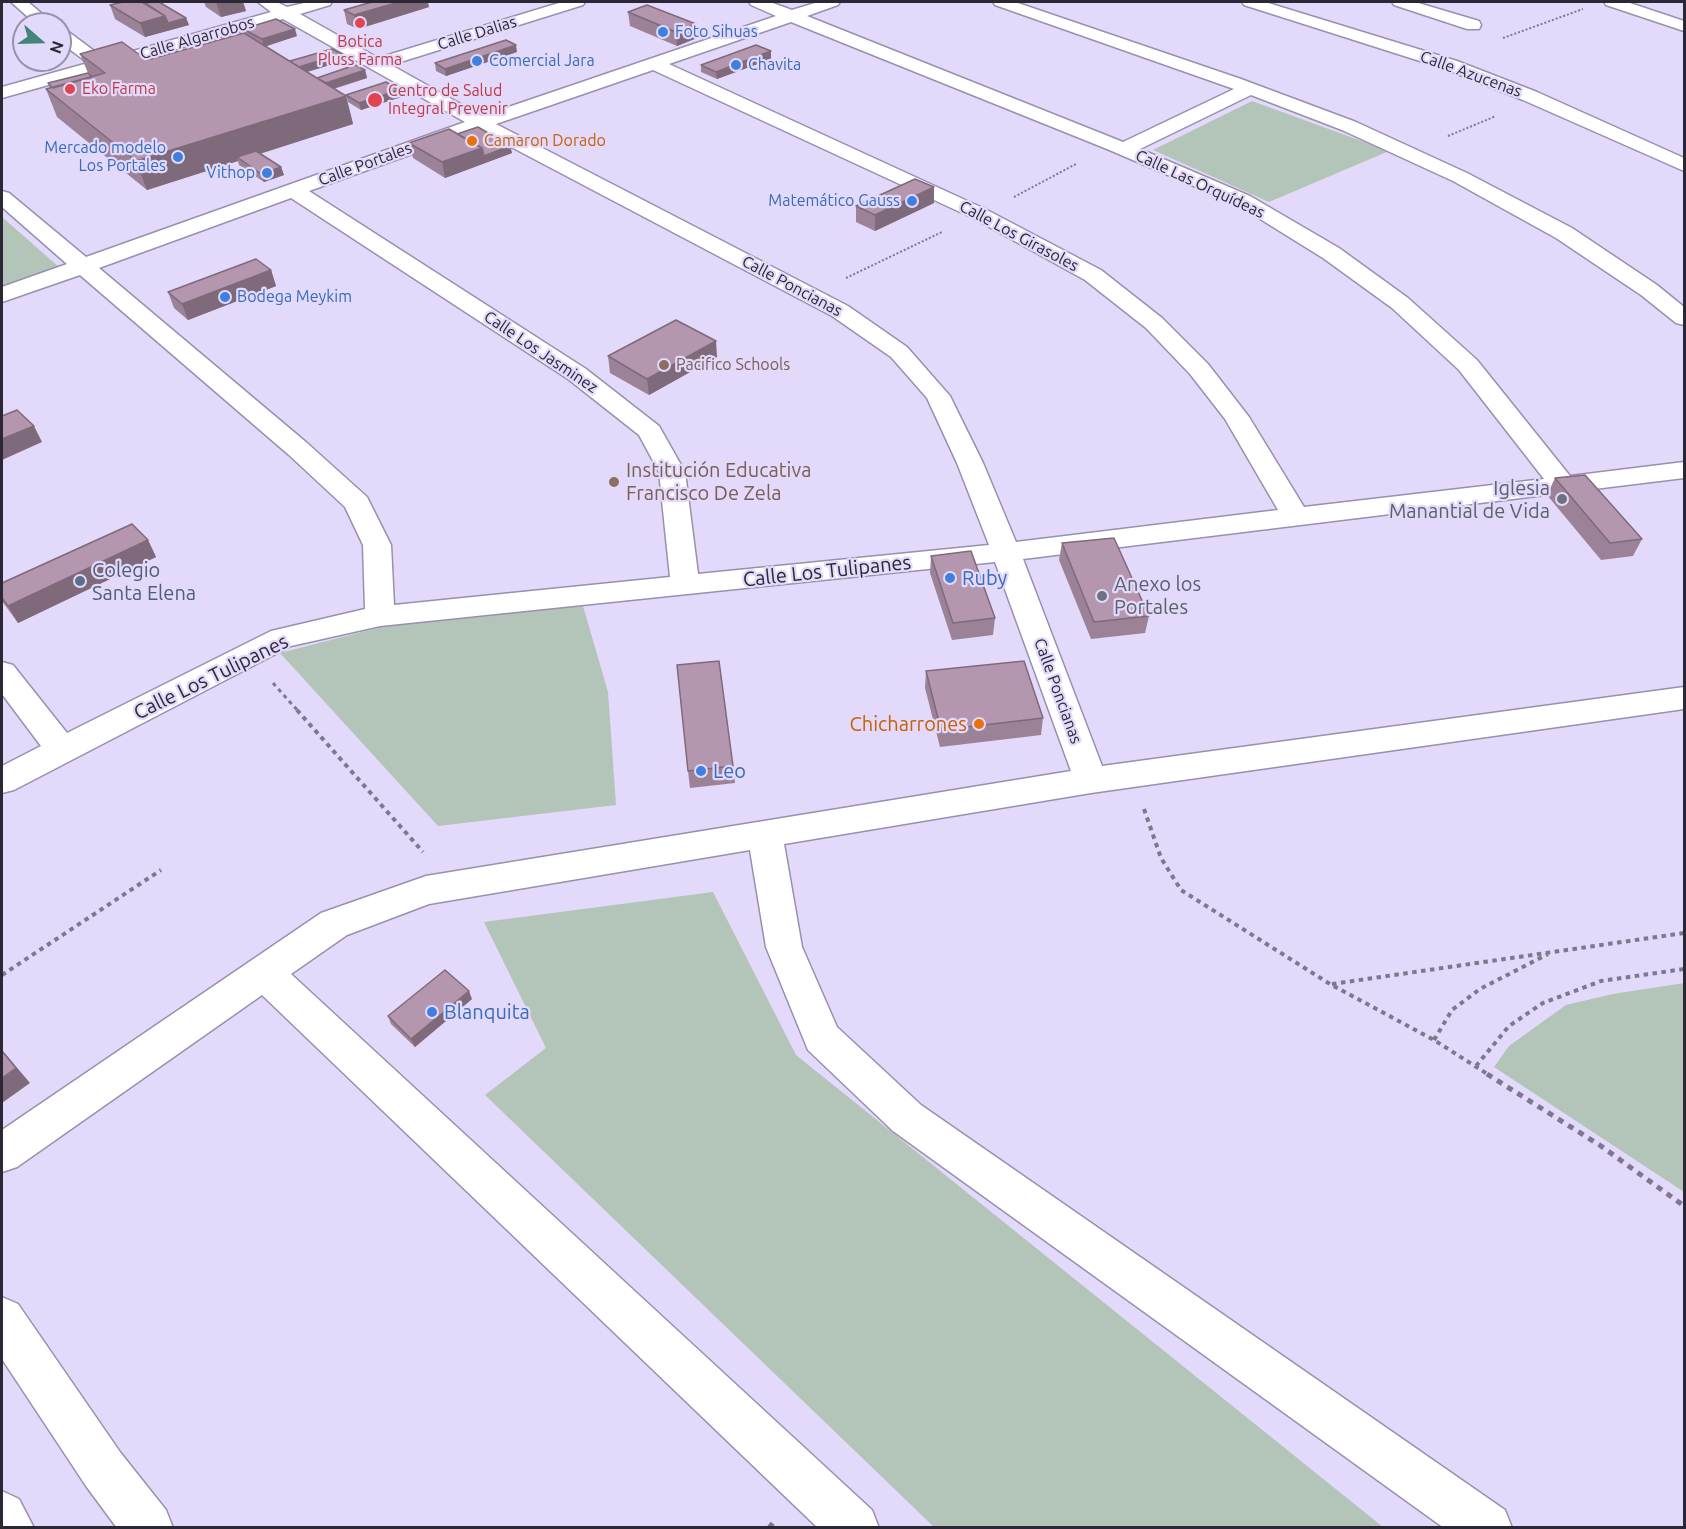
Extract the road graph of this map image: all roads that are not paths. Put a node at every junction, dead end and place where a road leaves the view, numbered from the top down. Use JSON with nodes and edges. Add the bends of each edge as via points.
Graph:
{"nodes":[{"id":1,"x":19,"y":2,"type":"edge"},
{"id":2,"x":324,"y":2,"type":"edge"},
{"id":3,"x":577,"y":2,"type":"edge"},
{"id":4,"x":757,"y":2,"type":"edge"},
{"id":5,"x":832,"y":2,"type":"edge"},
{"id":6,"x":1001,"y":2,"type":"edge"},
{"id":7,"x":1250,"y":2,"type":"edge"},
{"id":8,"x":1400,"y":2,"type":"edge"},
{"id":9,"x":1612,"y":2,"type":"edge"},
{"id":10,"x":275,"y":7,"type":"edge"},
{"id":11,"x":31,"y":12,"type":"edge"},
{"id":12,"x":794,"y":15,"type":"junction"},
{"id":13,"x":1473,"y":25,"type":"dead end"},
{"id":14,"x":1684,"y":26,"type":"edge"},
{"id":15,"x":72,"y":43,"type":"edge"},
{"id":16,"x":376,"y":64,"type":"junction"},
{"id":17,"x":655,"y":64,"type":"junction"},
{"id":18,"x":102,"y":65,"type":"junction"},
{"id":19,"x":1249,"y":89,"type":"junction"},
{"id":20,"x":2,"y":93,"type":"edge"},
{"id":21,"x":480,"y":123,"type":"junction"},
{"id":22,"x":1119,"y":147,"type":"junction"},
{"id":23,"x":1684,"y":165,"type":"edge"},
{"id":24,"x":293,"y":190,"type":"junction"},
{"id":25,"x":2,"y":197,"type":"edge"},
{"id":26,"x":81,"y":267,"type":"junction"},
{"id":27,"x":2,"y":295,"type":"edge"},
{"id":28,"x":1684,"y":318,"type":"edge"},
{"id":29,"x":1684,"y":470,"type":"edge"},
{"id":30,"x":1563,"y":485,"type":"junction"},
{"id":31,"x":1296,"y":517,"type":"junction"},
{"id":32,"x":1006,"y":552,"type":"junction"},
{"id":33,"x":686,"y":585,"type":"junction"},
{"id":34,"x":380,"y":616,"type":"junction"},
{"id":35,"x":2,"y":673,"type":"edge"},
{"id":36,"x":1684,"y":699,"type":"edge"},
{"id":37,"x":62,"y":750,"type":"junction"},
{"id":38,"x":1091,"y":780,"type":"junction"},
{"id":39,"x":2,"y":781,"type":"edge"},
{"id":40,"x":765,"y":834,"type":"junction"},
{"id":41,"x":263,"y":972,"type":"junction"},
{"id":42,"x":2,"y":1153,"type":"edge"},
{"id":43,"x":2,"y":1320,"type":"edge"},
{"id":44,"x":2,"y":1516,"type":"edge"},
{"id":45,"x":9,"y":1527,"type":"edge"},
{"id":46,"x":148,"y":1527,"type":"edge"},
{"id":47,"x":854,"y":1527,"type":"edge"},
{"id":48,"x":1487,"y":1527,"type":"edge"}],
"edges":[{"from":1,"to":11,"type":"street"},
{"from":2,"to":10,"type":"street","name":"Calle Algarrobos"},
{"from":3,"to":16,"type":"street","name":"Calle Dalias"},
{"from":4,"to":12,"type":"street","name":"Calle Las Orquídeas"},
{"from":5,"to":12,"type":"street","name":"Calle Portales"},
{"from":6,"to":19,"type":"street"},
{"from":7,"to":23,"type":"street","name":"Calle Azucenas","via":[[1440,61],[1539,99]]},
{"from":8,"to":13,"type":"street"},
{"from":9,"to":14,"type":"street"},
{"from":10,"to":16,"type":"street","name":"Calle Poncianas"},
{"from":10,"to":18,"type":"street","name":"Calle Algarrobos"},
{"from":12,"to":17,"type":"street","name":"Calle Portales"},
{"from":12,"to":22,"type":"street","name":"Calle Las Orquídeas"},
{"from":15,"to":18,"type":"street"},
{"from":16,"to":21,"type":"street","name":"Calle Poncianas"},
{"from":17,"to":21,"type":"street","name":"Calle Portales"},
{"from":17,"to":31,"type":"street","name":"Calle Los Girasoles","via":[[980,214],[1094,275],[1154,323],[1198,369],[1236,417]]},
{"from":18,"to":20,"type":"street","name":"Calle Algarrobos"},
{"from":19,"to":22,"type":"street"},
{"from":19,"to":28,"type":"street","via":[[1349,126],[1460,177],[1564,233]]},
{"from":21,"to":24,"type":"street","name":"Calle Portales"},
{"from":21,"to":32,"type":"street","name":"Calle Poncianas","via":[[811,295],[899,352],[938,396]]},
{"from":22,"to":30,"type":"street","name":"Calle Las Orquídeas","via":[[1243,200],[1331,253],[1400,303],[1468,365]]},
{"from":24,"to":26,"type":"street","name":"Calle Portales"},
{"from":24,"to":33,"type":"street","name":"Calle Los Jasminez","via":[[577,374],[650,431],[672,472]]},
{"from":25,"to":26,"type":"street"},
{"from":26,"to":27,"type":"street","name":"Calle Portales"},
{"from":26,"to":34,"type":"street","via":[[357,503],[377,545]]},
{"from":29,"to":30,"type":"street","name":"Calle Los Tulipanes"},
{"from":30,"to":31,"type":"street","name":"Calle Los Tulipanes"},
{"from":31,"to":32,"type":"street","name":"Calle Los Tulipanes"},
{"from":32,"to":33,"type":"street","name":"Calle Los Tulipanes"},
{"from":32,"to":38,"type":"street","name":"Calle Poncianas"},
{"from":33,"to":34,"type":"street","name":"Calle Los Tulipanes"},
{"from":34,"to":37,"type":"street","name":"Calle Los Tulipanes","via":[[282,639]]},
{"from":35,"to":37,"type":"street"},
{"from":36,"to":38,"type":"street"},
{"from":37,"to":39,"type":"street","name":"Calle Los Tulipanes"},
{"from":38,"to":40,"type":"street"},
{"from":40,"to":41,"type":"street","via":[[426,890],[334,924]]},
{"from":40,"to":48,"type":"street","via":[[784,947],[822,1038],[907,1118]]},
{"from":41,"to":42,"type":"street"},
{"from":41,"to":47,"type":"street"},
{"from":43,"to":46,"type":"street","via":[[103,1469]]},
{"from":44,"to":45,"type":"street"}]}
